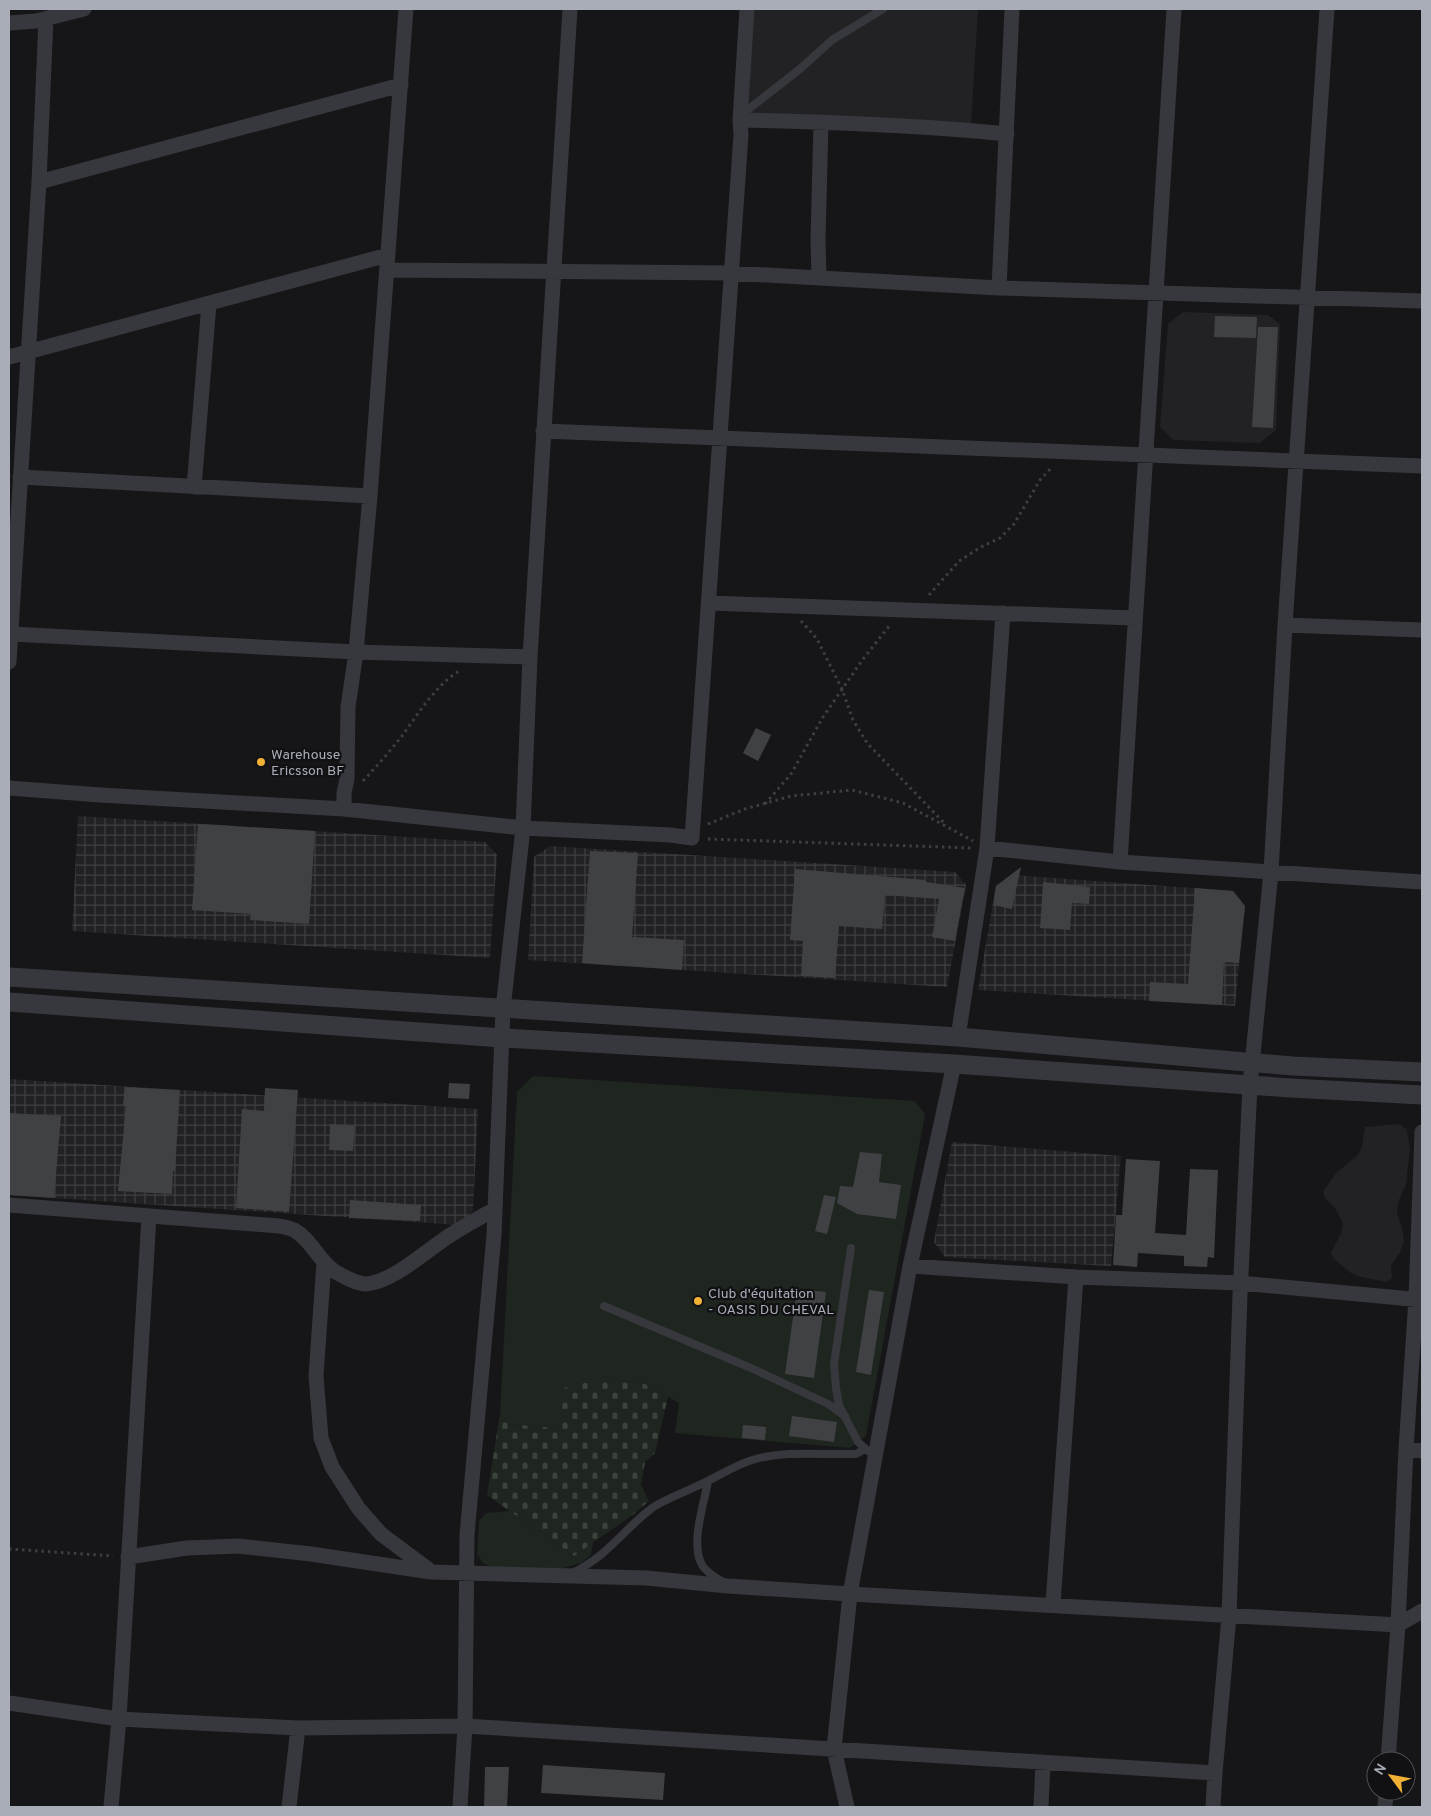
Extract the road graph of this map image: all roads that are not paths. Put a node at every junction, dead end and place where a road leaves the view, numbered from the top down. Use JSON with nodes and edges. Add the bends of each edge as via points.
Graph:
{"nodes":[{"id":1,"x":84,"y":9,"type":"edge"},
{"id":2,"x":406,"y":9,"type":"edge"},
{"id":3,"x":570,"y":9,"type":"edge"},
{"id":4,"x":746,"y":9,"type":"edge"},
{"id":5,"x":883,"y":9,"type":"edge"},
{"id":6,"x":1012,"y":9,"type":"edge"},
{"id":7,"x":1174,"y":9,"type":"edge"},
{"id":8,"x":1327,"y":9,"type":"edge"},
{"id":9,"x":12,"y":18,"type":"edge"},
{"id":10,"x":46,"y":19,"type":"junction"},
{"id":11,"x":401,"y":85,"type":"junction"},
{"id":12,"x":740,"y":118,"type":"junction"},
{"id":13,"x":821,"y":122,"type":"junction"},
{"id":14,"x":1007,"y":134,"type":"junction"},
{"id":15,"x":39,"y":182,"type":"junction"},
{"id":16,"x":387,"y":263,"type":"junction"},
{"id":17,"x":553,"y":273,"type":"junction"},
{"id":18,"x":730,"y":274,"type":"junction"},
{"id":19,"x":820,"y":277,"type":"junction"},
{"id":20,"x":999,"y":288,"type":"junction"},
{"id":21,"x":1156,"y":293,"type":"junction"},
{"id":22,"x":1307,"y":297,"type":"junction"},
{"id":23,"x":1422,"y":301,"type":"edge"},
{"id":24,"x":209,"y":304,"type":"junction"},
{"id":25,"x":28,"y":353,"type":"junction"},
{"id":26,"x":9,"y":357,"type":"edge"},
{"id":27,"x":543,"y":431,"type":"junction"},
{"id":28,"x":720,"y":439,"type":"junction"},
{"id":29,"x":1145,"y":456,"type":"junction"},
{"id":30,"x":1297,"y":461,"type":"junction"},
{"id":31,"x":1422,"y":466,"type":"edge"},
{"id":32,"x":20,"y":477,"type":"junction"},
{"id":33,"x":194,"y":487,"type":"junction"},
{"id":34,"x":370,"y":496,"type":"junction"},
{"id":35,"x":709,"y":603,"type":"junction"},
{"id":36,"x":1003,"y":613,"type":"junction"},
{"id":37,"x":1134,"y":618,"type":"junction"},
{"id":38,"x":1285,"y":625,"type":"junction"},
{"id":39,"x":1422,"y":630,"type":"edge"},
{"id":40,"x":11,"y":634,"type":"junction"},
{"id":41,"x":356,"y":652,"type":"junction"},
{"id":42,"x":530,"y":656,"type":"junction"},
{"id":43,"x":9,"y":662,"type":"edge"},
{"id":44,"x":9,"y":788,"type":"edge"},
{"id":45,"x":344,"y":809,"type":"junction"},
{"id":46,"x":523,"y":828,"type":"junction"},
{"id":47,"x":987,"y":848,"type":"junction"},
{"id":48,"x":1120,"y":862,"type":"junction"},
{"id":49,"x":1271,"y":872,"type":"junction"},
{"id":50,"x":1422,"y":882,"type":"edge"},
{"id":51,"x":9,"y":978,"type":"edge"},
{"id":52,"x":9,"y":1002,"type":"edge"},
{"id":53,"x":503,"y":1009,"type":"junction"},
{"id":54,"x":958,"y":1037,"type":"junction"},
{"id":55,"x":502,"y":1038,"type":"junction"},
{"id":56,"x":1252,"y":1063,"type":"junction"},
{"id":57,"x":954,"y":1064,"type":"junction"},
{"id":58,"x":1422,"y":1072,"type":"edge"},
{"id":59,"x":1250,"y":1085,"type":"junction"},
{"id":60,"x":1422,"y":1095,"type":"edge"},
{"id":61,"x":1422,"y":1132,"type":"edge"},
{"id":62,"x":9,"y":1205,"type":"edge"},
{"id":63,"x":495,"y":1209,"type":"junction"},
{"id":64,"x":150,"y":1216,"type":"junction"},
{"id":65,"x":851,"y":1248,"type":"dead end"},
{"id":66,"x":324,"y":1262,"type":"junction"},
{"id":67,"x":910,"y":1266,"type":"junction"},
{"id":68,"x":1076,"y":1277,"type":"junction"},
{"id":69,"x":1240,"y":1283,"type":"junction"},
{"id":70,"x":1419,"y":1300,"type":"edge"},
{"id":71,"x":604,"y":1306,"type":"dead end"},
{"id":72,"x":845,"y":1416,"type":"junction"},
{"id":73,"x":1406,"y":1449,"type":"junction"},
{"id":74,"x":1422,"y":1451,"type":"edge"},
{"id":75,"x":870,"y":1453,"type":"junction"},
{"id":76,"x":708,"y":1481,"type":"junction"},
{"id":77,"x":128,"y":1556,"type":"junction"},
{"id":78,"x":431,"y":1572,"type":"junction"},
{"id":79,"x":466,"y":1572,"type":"junction"},
{"id":80,"x":568,"y":1574,"type":"junction"},
{"id":81,"x":728,"y":1586,"type":"junction"},
{"id":82,"x":850,"y":1594,"type":"junction"},
{"id":83,"x":1053,"y":1604,"type":"junction"},
{"id":84,"x":1422,"y":1611,"type":"edge"},
{"id":85,"x":1229,"y":1616,"type":"junction"},
{"id":86,"x":1398,"y":1625,"type":"junction"},
{"id":87,"x":9,"y":1703,"type":"edge"},
{"id":88,"x":119,"y":1719,"type":"junction"},
{"id":89,"x":465,"y":1726,"type":"junction"},
{"id":90,"x":298,"y":1728,"type":"junction"},
{"id":91,"x":834,"y":1749,"type":"junction"},
{"id":92,"x":1389,"y":1751,"type":"edge"},
{"id":93,"x":1043,"y":1762,"type":"junction"},
{"id":94,"x":1215,"y":1773,"type":"junction"},
{"id":95,"x":111,"y":1807,"type":"edge"},
{"id":96,"x":288,"y":1807,"type":"edge"},
{"id":97,"x":460,"y":1807,"type":"edge"},
{"id":98,"x":847,"y":1807,"type":"edge"},
{"id":99,"x":1041,"y":1807,"type":"edge"},
{"id":100,"x":1213,"y":1807,"type":"edge"}],
"edges":[{"from":1,"to":10,"type":"street"},
{"from":2,"to":11,"type":"street"},
{"from":3,"to":17,"type":"street"},
{"from":4,"to":12,"type":"street"},
{"from":5,"to":12,"type":"lane","via":[[832,40]]},
{"from":6,"to":14,"type":"street"},
{"from":7,"to":21,"type":"street"},
{"from":8,"to":22,"type":"street"},
{"from":9,"to":10,"type":"street"},
{"from":10,"to":15,"type":"street"},
{"from":11,"to":15,"type":"street"},
{"from":11,"to":16,"type":"street"},
{"from":12,"to":13,"type":"street"},
{"from":12,"to":18,"type":"street"},
{"from":13,"to":14,"type":"street"},
{"from":13,"to":19,"type":"street"},
{"from":14,"to":20,"type":"street"},
{"from":15,"to":25,"type":"street"},
{"from":16,"to":17,"type":"street"},
{"from":16,"to":24,"type":"street"},
{"from":16,"to":34,"type":"street"},
{"from":17,"to":18,"type":"street"},
{"from":17,"to":27,"type":"street"},
{"from":18,"to":19,"type":"street"},
{"from":18,"to":28,"type":"street"},
{"from":19,"to":20,"type":"street"},
{"from":20,"to":21,"type":"street"},
{"from":21,"to":22,"type":"street"},
{"from":21,"to":29,"type":"street"},
{"from":22,"to":23,"type":"street"},
{"from":22,"to":30,"type":"street"},
{"from":24,"to":25,"type":"street"},
{"from":24,"to":33,"type":"street"},
{"from":25,"to":26,"type":"street"},
{"from":25,"to":32,"type":"street"},
{"from":27,"to":28,"type":"street"},
{"from":27,"to":42,"type":"street"},
{"from":28,"to":29,"type":"street"},
{"from":28,"to":35,"type":"street"},
{"from":29,"to":30,"type":"street"},
{"from":29,"to":37,"type":"street"},
{"from":30,"to":31,"type":"street"},
{"from":30,"to":38,"type":"street"},
{"from":32,"to":33,"type":"street"},
{"from":32,"to":40,"type":"street"},
{"from":33,"to":34,"type":"street"},
{"from":34,"to":41,"type":"street"},
{"from":35,"to":36,"type":"street"},
{"from":35,"to":46,"type":"street","via":[[693,834]]},
{"from":36,"to":37,"type":"street"},
{"from":36,"to":47,"type":"street"},
{"from":37,"to":48,"type":"street"},
{"from":38,"to":39,"type":"street"},
{"from":38,"to":49,"type":"street"},
{"from":40,"to":41,"type":"street"},
{"from":40,"to":43,"type":"street"},
{"from":41,"to":42,"type":"street"},
{"from":41,"to":45,"type":"street","via":[[348,707]]},
{"from":42,"to":46,"type":"street"},
{"from":44,"to":45,"type":"street"},
{"from":45,"to":46,"type":"street"},
{"from":46,"to":53,"type":"street"},
{"from":47,"to":48,"type":"street"},
{"from":47,"to":54,"type":"street"},
{"from":48,"to":49,"type":"street"},
{"from":49,"to":50,"type":"street"},
{"from":49,"to":56,"type":"street"},
{"from":51,"to":53,"type":"street"},
{"from":52,"to":55,"type":"street"},
{"from":53,"to":54,"type":"street"},
{"from":53,"to":55,"type":"street"},
{"from":54,"to":56,"type":"street"},
{"from":55,"to":57,"type":"street"},
{"from":55,"to":63,"type":"street"},
{"from":56,"to":58,"type":"street"},
{"from":56,"to":59,"type":"street"},
{"from":57,"to":59,"type":"street"},
{"from":57,"to":67,"type":"street"},
{"from":59,"to":60,"type":"street"},
{"from":59,"to":69,"type":"street"},
{"from":61,"to":70,"type":"street"},
{"from":62,"to":64,"type":"street"},
{"from":63,"to":66,"type":"street","via":[[385,1279],[365,1284],[335,1271]]},
{"from":63,"to":79,"type":"street"},
{"from":64,"to":66,"type":"street","via":[[294,1229]]},
{"from":64,"to":77,"type":"street"},
{"from":65,"to":72,"type":"lane","via":[[834,1364],[839,1405]]},
{"from":66,"to":78,"type":"street","via":[[316,1376],[321,1438],[332,1468],[359,1509],[381,1534]]},
{"from":67,"to":68,"type":"street"},
{"from":67,"to":75,"type":"street"},
{"from":68,"to":69,"type":"street"},
{"from":68,"to":83,"type":"street"},
{"from":69,"to":70,"type":"street"},
{"from":69,"to":85,"type":"street"},
{"from":70,"to":73,"type":"street"},
{"from":71,"to":72,"type":"lane","via":[[752,1368],[828,1404]]},
{"from":72,"to":75,"type":"lane","via":[[858,1442]]},
{"from":73,"to":74,"type":"street"},
{"from":73,"to":86,"type":"street"},
{"from":75,"to":76,"type":"lane","via":[[785,1454],[754,1459]]},
{"from":75,"to":82,"type":"street"},
{"from":76,"to":80,"type":"lane","via":[[654,1507],[600,1557]]},
{"from":76,"to":81,"type":"lane","via":[[697,1540],[699,1557],[703,1566]]},
{"from":77,"to":78,"type":"street","via":[[186,1548],[238,1546]]},
{"from":77,"to":88,"type":"street"},
{"from":78,"to":79,"type":"street"},
{"from":79,"to":80,"type":"street"},
{"from":79,"to":89,"type":"street"},
{"from":80,"to":81,"type":"street"},
{"from":81,"to":82,"type":"street"},
{"from":82,"to":83,"type":"street"},
{"from":82,"to":91,"type":"street"},
{"from":83,"to":85,"type":"street"},
{"from":84,"to":86,"type":"street"},
{"from":85,"to":86,"type":"street"},
{"from":85,"to":94,"type":"street"},
{"from":86,"to":92,"type":"street"},
{"from":87,"to":88,"type":"street"},
{"from":88,"to":90,"type":"street"},
{"from":88,"to":95,"type":"street"},
{"from":89,"to":90,"type":"street"},
{"from":89,"to":91,"type":"street"},
{"from":89,"to":97,"type":"street"},
{"from":90,"to":96,"type":"street"},
{"from":91,"to":93,"type":"street"},
{"from":91,"to":98,"type":"street"},
{"from":93,"to":94,"type":"street"},
{"from":93,"to":99,"type":"street"},
{"from":94,"to":100,"type":"street"}]}
